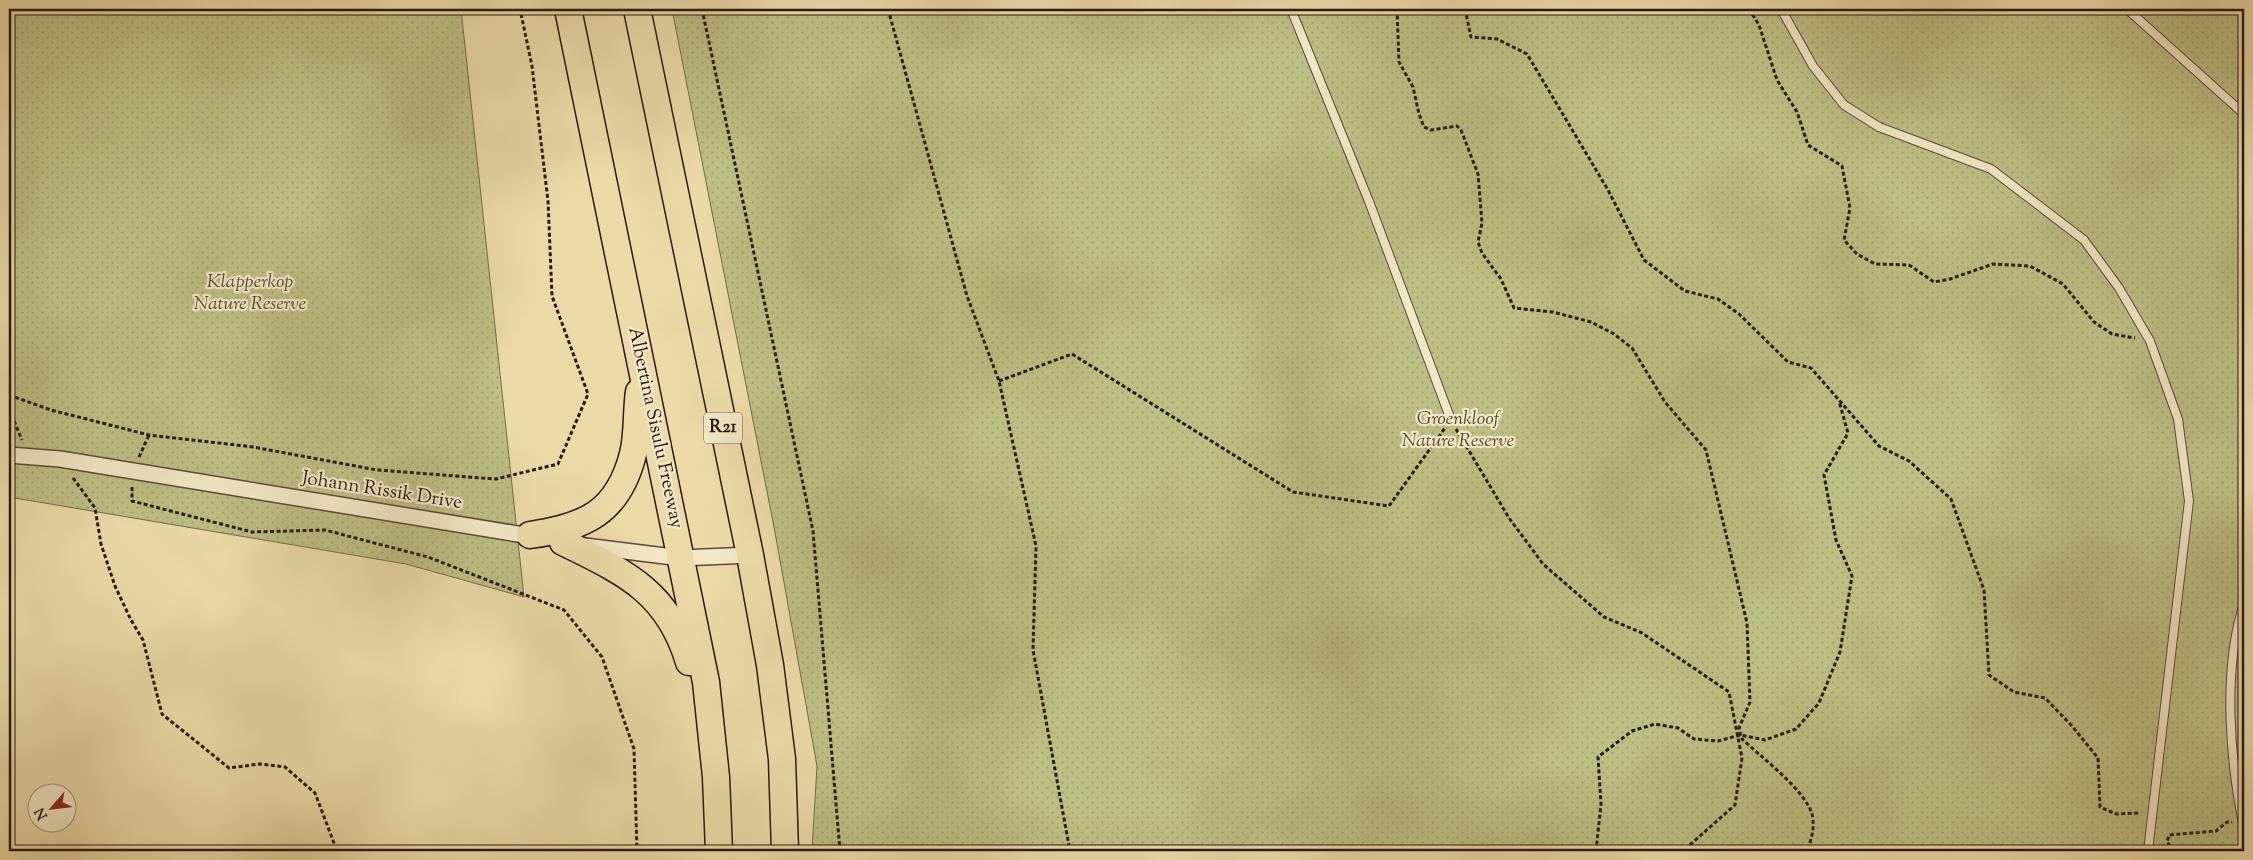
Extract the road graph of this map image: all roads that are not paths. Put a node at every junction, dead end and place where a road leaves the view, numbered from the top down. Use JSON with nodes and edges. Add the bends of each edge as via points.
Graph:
{"nodes":[{"id":1,"x":568,"y":9,"type":"edge"},
{"id":2,"x":637,"y":9,"type":"edge"},
{"id":3,"x":1291,"y":9,"type":"edge"},
{"id":4,"x":1781,"y":9,"type":"edge"},
{"id":5,"x":2127,"y":9,"type":"edge"},
{"id":6,"x":2244,"y":114,"type":"edge"},
{"id":7,"x":642,"y":370,"type":"junction"},
{"id":8,"x":1451,"y":420,"type":"road end"},
{"id":9,"x":9,"y":455,"type":"edge"},
{"id":10,"x":530,"y":535,"type":"junction"},
{"id":11,"x":563,"y":542,"type":"junction"},
{"id":12,"x":750,"y":556,"type":"junction"},
{"id":13,"x":681,"y":558,"type":"junction"},
{"id":14,"x":2244,"y":604,"type":"edge"},
{"id":15,"x":716,"y":777,"type":"junction"},
{"id":16,"x":2242,"y":825,"type":"edge"},
{"id":17,"x":719,"y":851,"type":"edge"},
{"id":18,"x":785,"y":851,"type":"edge"},
{"id":19,"x":2148,"y":851,"type":"edge"}],
"edges":[{"from":1,"to":7,"type":"highway","name":"Albertina Sisulu Freeway"},
{"from":2,"to":12,"type":"highway","number":"R21"},
{"from":3,"to":8,"type":"lane","via":[[1370,204]]},
{"from":4,"to":19,"type":"lane","via":[[1812,66],[1844,105],[1879,127],[1991,169],[2084,240],[2119,288],[2150,342],[2178,419],[2189,500]]},
{"from":5,"to":6,"type":"lane"},
{"from":7,"to":10,"type":"highway","via":[[633,453],[611,500],[598,514],[574,526]]},
{"from":7,"to":13,"type":"highway","name":"Albertina Sisulu Freeway"},
{"from":9,"to":10,"type":"street","name":"Johann Rissik Drive","via":[[60,459]]},
{"from":10,"to":11,"type":"street","name":"Johann Rissik Drive"},
{"from":11,"to":13,"type":"street","name":"Johann Rissik Drive"},
{"from":11,"to":15,"type":"highway","via":[[639,584],[662,606],[682,640],[697,686]]},
{"from":12,"to":13,"type":"street","name":"Johann Rissik Drive"},
{"from":12,"to":18,"type":"highway","number":"R21","via":[[775,698],[782,759]]},
{"from":13,"to":15,"type":"highway","name":"Albertina Sisulu Freeway","via":[[706,682]]},
{"from":14,"to":16,"type":"lane","via":[[2232,662],[2233,752]]},
{"from":15,"to":17,"type":"highway","name":"Albertina Sisulu Freeway"}]}
